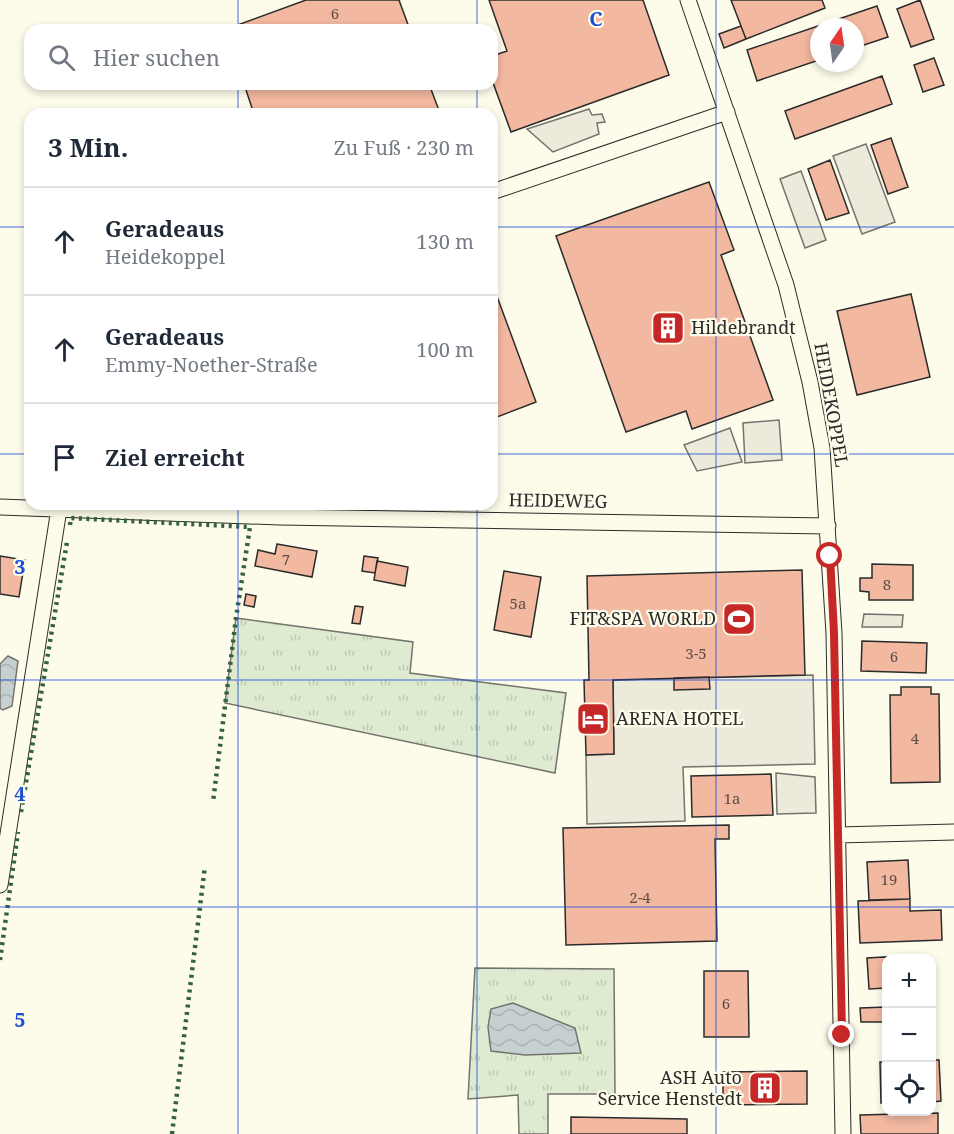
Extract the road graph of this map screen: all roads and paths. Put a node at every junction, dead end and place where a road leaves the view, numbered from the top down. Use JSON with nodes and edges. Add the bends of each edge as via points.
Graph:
{"nodes":[{"id":1,"x":688,"y":0,"type":"edge"},
{"id":2,"x":727,"y":112,"type":"junction"},
{"id":3,"x":498,"y":190,"type":"edge"},
{"id":4,"x":0,"y":507,"type":"edge"},
{"id":5,"x":24,"y":508,"type":"edge"},
{"id":6,"x":59,"y":510,"type":"edge"},
{"id":7,"x":87,"y":510,"type":"edge"},
{"id":8,"x":828,"y":526,"type":"junction"},
{"id":9,"x":954,"y":832,"type":"edge"},
{"id":10,"x":838,"y":835,"type":"junction"},
{"id":11,"x":0,"y":885,"type":"edge"},
{"id":12,"x":843,"y":1134,"type":"edge"}],
"edges":[{"from":1,"to":2,"type":"street","name":"HEIDEKOPPEL"},
{"from":2,"to":3,"type":"street"},
{"from":2,"to":8,"type":"street","name":"HEIDEKOPPEL","via":[[786,285],[810,382],[822,448]]},
{"from":4,"to":5,"type":"street","name":"HEIDEWEG"},
{"from":6,"to":11,"type":"street"},
{"from":7,"to":8,"type":"street","name":"HEIDEWEG"},
{"from":8,"to":10,"type":"street","name":"HEIDEKOPPEL"},
{"from":9,"to":10,"type":"street"},
{"from":10,"to":12,"type":"street","name":"HEIDEKOPPEL"}]}
